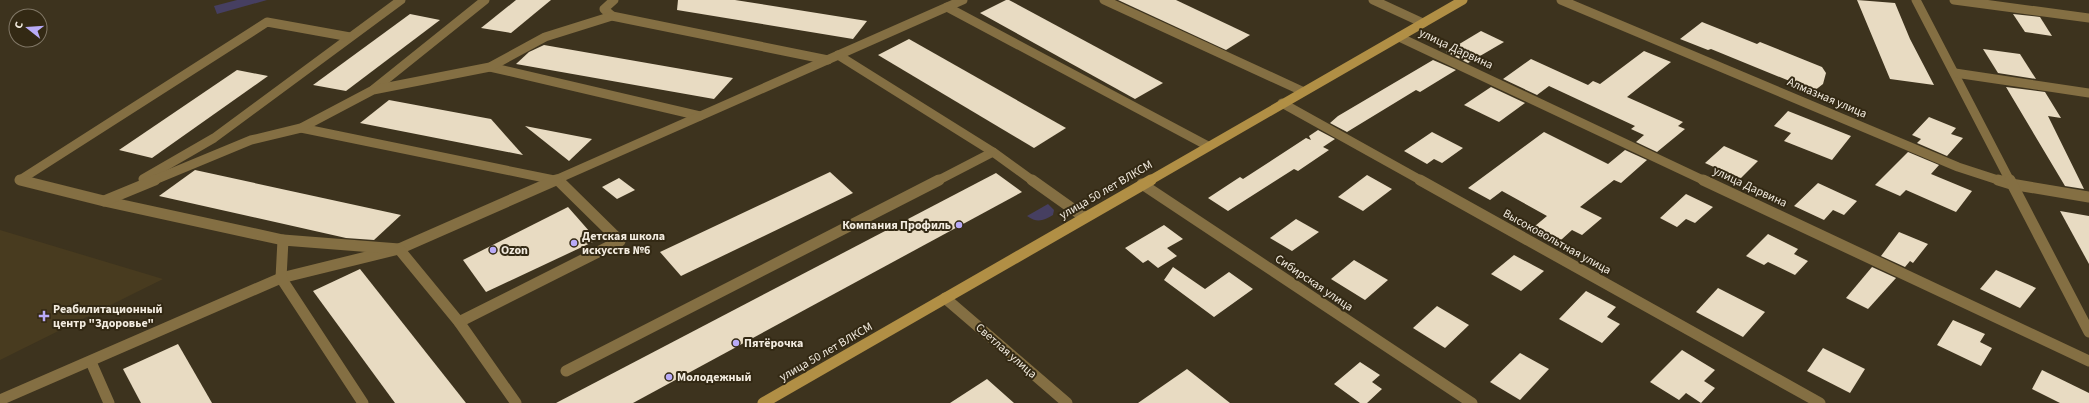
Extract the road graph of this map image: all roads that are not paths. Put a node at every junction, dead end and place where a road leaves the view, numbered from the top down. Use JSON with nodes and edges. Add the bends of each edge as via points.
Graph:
{"nodes":[{"id":1,"x":401,"y":0,"type":"edge"},
{"id":2,"x":485,"y":0,"type":"edge"},
{"id":3,"x":614,"y":0,"type":"edge"},
{"id":4,"x":962,"y":0,"type":"edge"},
{"id":5,"x":1104,"y":0,"type":"edge"},
{"id":6,"x":1373,"y":0,"type":"edge"},
{"id":7,"x":1463,"y":0,"type":"edge"},
{"id":8,"x":1561,"y":0,"type":"edge"},
{"id":9,"x":1916,"y":0,"type":"edge"},
{"id":10,"x":1954,"y":0,"type":"edge"},
{"id":11,"x":947,"y":7,"type":"junction"},
{"id":12,"x":612,"y":16,"type":"junction"},
{"id":13,"x":2089,"y":18,"type":"edge"},
{"id":14,"x":1423,"y":23,"type":"junction"},
{"id":15,"x":1399,"y":36,"type":"junction"},
{"id":16,"x":350,"y":37,"type":"junction"},
{"id":17,"x":838,"y":55,"type":"junction"},
{"id":18,"x":828,"y":60,"type":"junction"},
{"id":19,"x":490,"y":67,"type":"junction"},
{"id":20,"x":1955,"y":73,"type":"junction"},
{"id":21,"x":373,"y":90,"type":"junction"},
{"id":22,"x":1302,"y":92,"type":"junction"},
{"id":23,"x":2089,"y":93,"type":"edge"},
{"id":24,"x":1282,"y":103,"type":"junction"},
{"id":25,"x":700,"y":116,"type":"junction"},
{"id":26,"x":301,"y":128,"type":"junction"},
{"id":27,"x":1208,"y":146,"type":"junction"},
{"id":28,"x":993,"y":152,"type":"junction"},
{"id":29,"x":557,"y":179,"type":"junction"},
{"id":30,"x":1142,"y":184,"type":"junction"},
{"id":31,"x":2011,"y":184,"type":"junction"},
{"id":32,"x":2089,"y":197,"type":"edge"},
{"id":33,"x":104,"y":201,"type":"junction"},
{"id":34,"x":1084,"y":217,"type":"junction"},
{"id":35,"x":283,"y":240,"type":"junction"},
{"id":36,"x":399,"y":249,"type":"junction"},
{"id":37,"x":280,"y":278,"type":"junction"},
{"id":38,"x":945,"y":298,"type":"junction"},
{"id":39,"x":459,"y":322,"type":"junction"},
{"id":40,"x":2089,"y":332,"type":"edge"},
{"id":41,"x":2089,"y":360,"type":"edge"},
{"id":42,"x":91,"y":362,"type":"junction"},
{"id":43,"x":566,"y":371,"type":"dead end"},
{"id":44,"x":0,"y":400,"type":"edge"},
{"id":45,"x":109,"y":403,"type":"edge"},
{"id":46,"x":363,"y":403,"type":"edge"},
{"id":47,"x":516,"y":403,"type":"edge"},
{"id":48,"x":763,"y":403,"type":"edge"},
{"id":49,"x":1067,"y":403,"type":"edge"},
{"id":50,"x":1472,"y":403,"type":"edge"},
{"id":51,"x":1820,"y":403,"type":"edge"}],
"edges":[{"from":1,"to":16,"type":"street"},
{"from":2,"to":21,"type":"street"},
{"from":3,"to":12,"type":"street","via":[[604,9]]},
{"from":4,"to":11,"type":"street"},
{"from":5,"to":22,"type":"street"},
{"from":6,"to":14,"type":"street"},
{"from":7,"to":14,"type":"main road","name":"улица 50 лет ВЛКСМ"},
{"from":8,"to":31,"type":"street","name":"Алмазная улица","via":[[1958,167]]},
{"from":9,"to":20,"type":"street"},
{"from":10,"to":13,"type":"street"},
{"from":11,"to":17,"type":"street"},
{"from":11,"to":27,"type":"street"},
{"from":12,"to":18,"type":"street"},
{"from":12,"to":19,"type":"street","via":[[545,37]]},
{"from":14,"to":15,"type":"main road","name":"улица 50 лет ВЛКСМ"},
{"from":15,"to":22,"type":"main road","name":"улица 50 лет ВЛКСМ"},
{"from":15,"to":41,"type":"street","name":"улица Дарвина"},
{"from":16,"to":33,"type":"street","via":[[214,138]]},
{"from":16,"to":33,"type":"street","via":[[267,22],[20,180]]},
{"from":17,"to":18,"type":"street"},
{"from":17,"to":28,"type":"street"},
{"from":18,"to":25,"type":"street"},
{"from":19,"to":21,"type":"street"},
{"from":19,"to":25,"type":"street"},
{"from":20,"to":23,"type":"street"},
{"from":20,"to":31,"type":"street"},
{"from":21,"to":26,"type":"street"},
{"from":22,"to":24,"type":"main road","name":"улица 50 лет ВЛКСМ"},
{"from":24,"to":27,"type":"main road","name":"улица 50 лет ВЛКСМ"},
{"from":24,"to":51,"type":"street","name":"Высоковольтная улица"},
{"from":25,"to":29,"type":"street"},
{"from":26,"to":29,"type":"street"},
{"from":26,"to":33,"type":"street","via":[[251,140]]},
{"from":27,"to":30,"type":"main road","name":"улица 50 лет ВЛКСМ"},
{"from":28,"to":34,"type":"street"},
{"from":28,"to":43,"type":"street"},
{"from":29,"to":36,"type":"street"},
{"from":29,"to":39,"type":"street","via":[[620,241]]},
{"from":30,"to":34,"type":"main road","name":"улица 50 лет ВЛКСМ"},
{"from":30,"to":50,"type":"street","name":"Сибирская улица"},
{"from":31,"to":32,"type":"street","name":"Алмазная улица"},
{"from":31,"to":40,"type":"street"},
{"from":33,"to":35,"type":"street"},
{"from":34,"to":38,"type":"main road","name":"улица 50 лет ВЛКСМ"},
{"from":35,"to":36,"type":"street"},
{"from":35,"to":37,"type":"street"},
{"from":36,"to":37,"type":"street"},
{"from":36,"to":39,"type":"street"},
{"from":37,"to":42,"type":"street"},
{"from":37,"to":46,"type":"street"},
{"from":38,"to":48,"type":"main road","name":"улица 50 лет ВЛКСМ"},
{"from":38,"to":49,"type":"street","name":"Светлая улица"},
{"from":39,"to":47,"type":"street"},
{"from":42,"to":44,"type":"street"},
{"from":42,"to":45,"type":"street"}]}
